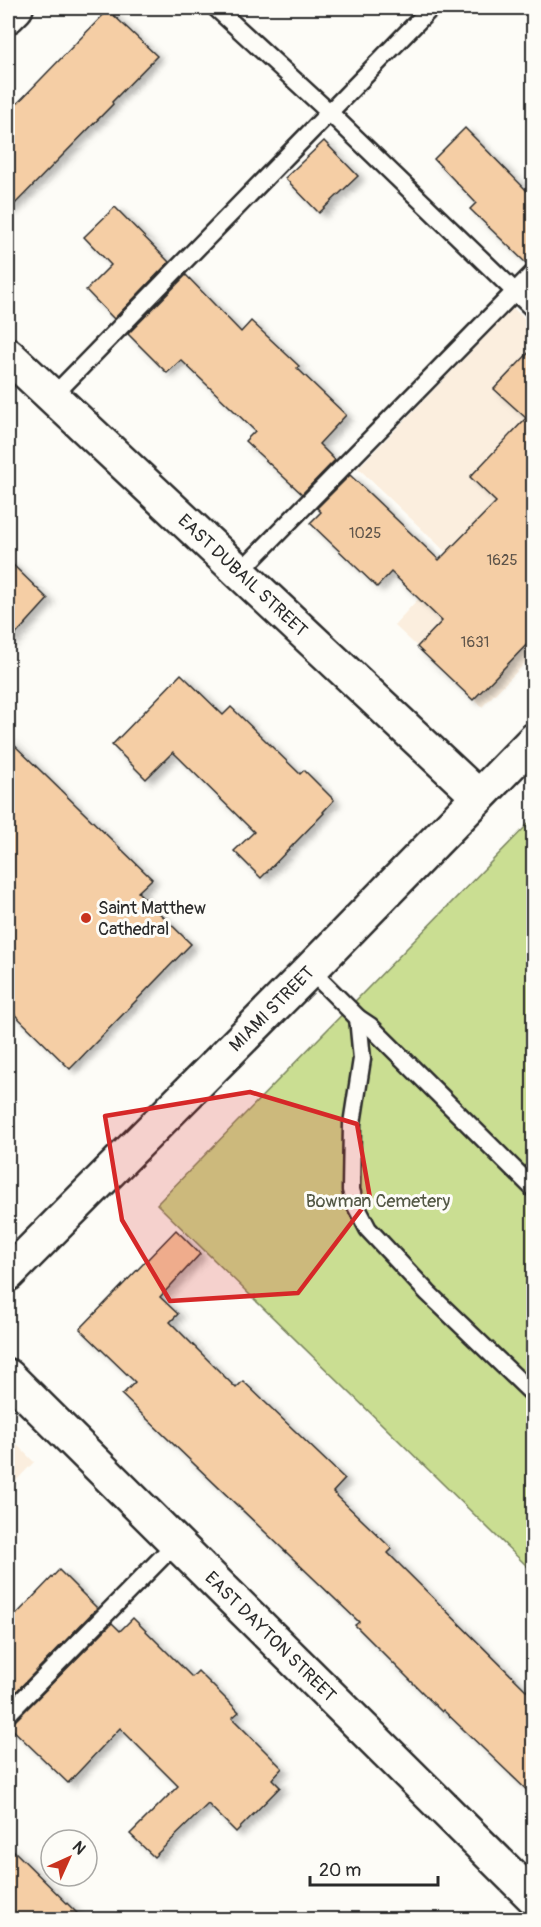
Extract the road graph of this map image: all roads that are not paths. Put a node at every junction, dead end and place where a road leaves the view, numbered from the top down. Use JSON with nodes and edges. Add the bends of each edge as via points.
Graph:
{"nodes":[{"id":1,"x":16,"y":8,"type":"edge"},
{"id":2,"x":216,"y":8,"type":"edge"},
{"id":3,"x":431,"y":8,"type":"edge"},
{"id":4,"x":8,"y":16,"type":"edge"},
{"id":5,"x":330,"y":113,"type":"junction"},
{"id":6,"x":534,"y":273,"type":"edge"},
{"id":7,"x":514,"y":292,"type":"junction"},
{"id":8,"x":534,"y":310,"type":"edge"},
{"id":9,"x":8,"y":355,"type":"edge"},
{"id":10,"x":52,"y":397,"type":"junction"},
{"id":11,"x":240,"y":573,"type":"junction"},
{"id":12,"x":534,"y":740,"type":"edge"},
{"id":13,"x":478,"y":796,"type":"junction"},
{"id":14,"x":310,"y":970,"type":"junction"},
{"id":15,"x":358,"y":1018,"type":"junction"},
{"id":16,"x":534,"y":1190,"type":"edge"},
{"id":17,"x":8,"y":1274,"type":"edge"},
{"id":18,"x":8,"y":1376,"type":"edge"},
{"id":19,"x":534,"y":1395,"type":"edge"},
{"id":20,"x":176,"y":1543,"type":"junction"},
{"id":21,"x":8,"y":1714,"type":"edge"},
{"id":22,"x":534,"y":1898,"type":"edge"}],
"edges":[{"from":1,"to":4,"type":"street"},
{"from":2,"to":5,"type":"lane"},
{"from":3,"to":5,"type":"lane"},
{"from":5,"to":7,"type":"lane"},
{"from":5,"to":10,"type":"lane"},
{"from":6,"to":7,"type":"lane"},
{"from":7,"to":8,"type":"lane"},
{"from":7,"to":11,"type":"lane"},
{"from":9,"to":10,"type":"street","name":"EAST DUBAIL STREET"},
{"from":10,"to":11,"type":"street","name":"EAST DUBAIL STREET"},
{"from":11,"to":13,"type":"street","name":"EAST DUBAIL STREET"},
{"from":12,"to":13,"type":"street","name":"MIAMI STREET"},
{"from":13,"to":14,"type":"street","name":"MIAMI STREET"},
{"from":14,"to":15,"type":"lane"},
{"from":14,"to":17,"type":"street","name":"MIAMI STREET"},
{"from":15,"to":16,"type":"lane"},
{"from":15,"to":19,"type":"lane","via":[[362,1059],[352,1124],[351,1190],[355,1204],[368,1229]]},
{"from":18,"to":20,"type":"street","name":"EAST DAYTON STREET"},
{"from":20,"to":21,"type":"lane"},
{"from":20,"to":22,"type":"street","name":"EAST DAYTON STREET"}]}
